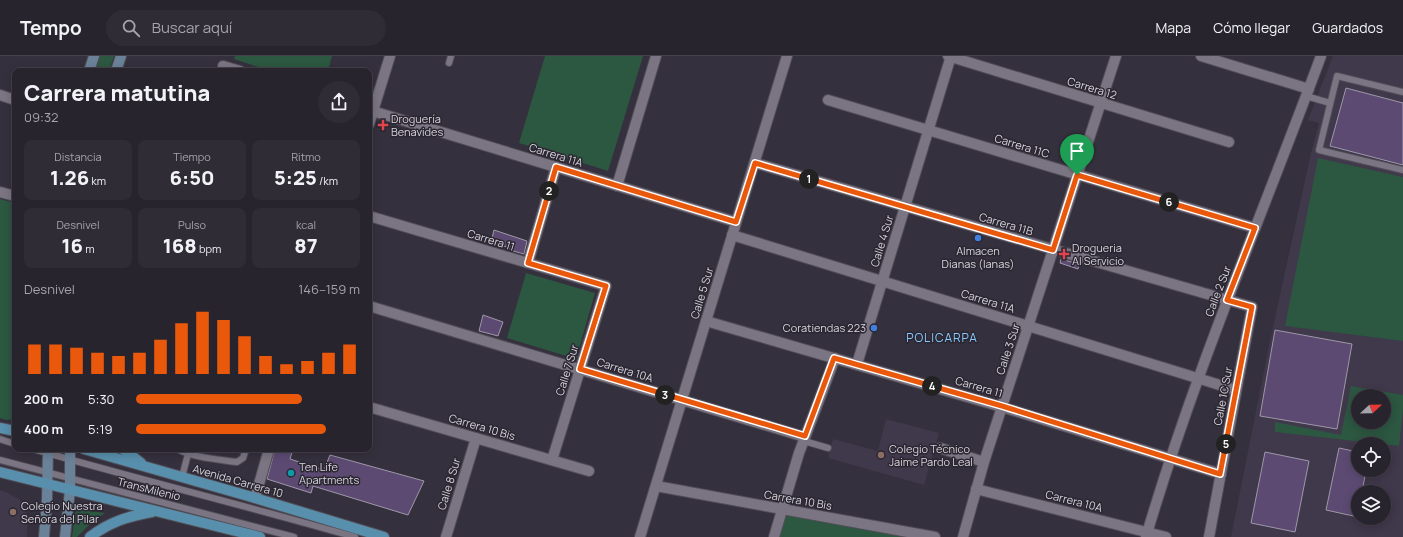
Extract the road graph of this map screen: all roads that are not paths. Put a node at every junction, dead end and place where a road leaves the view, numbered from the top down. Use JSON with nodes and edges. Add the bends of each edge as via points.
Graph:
{"nodes":[{"id":1,"x":94,"y":56,"type":"edge"},
{"id":2,"x":120,"y":56,"type":"edge"},
{"id":3,"x":390,"y":56,"type":"edge"},
{"id":4,"x":451,"y":56,"type":"edge"},
{"id":5,"x":656,"y":56,"type":"edge"},
{"id":6,"x":787,"y":56,"type":"edge"},
{"id":7,"x":950,"y":56,"type":"edge"},
{"id":8,"x":1116,"y":56,"type":"edge"},
{"id":9,"x":1201,"y":56,"type":"edge"},
{"id":10,"x":1321,"y":56,"type":"edge"},
{"id":11,"x":449,"y":63,"type":"dead end"},
{"id":12,"x":223,"y":64,"type":"edge"},
{"id":13,"x":90,"y":68,"type":"edge"},
{"id":14,"x":117,"y":68,"type":"edge"},
{"id":15,"x":233,"y":68,"type":"edge"},
{"id":16,"x":1403,"y":92,"type":"edge"},
{"id":17,"x":1308,"y":93,"type":"junction"},
{"id":18,"x":0,"y":95,"type":"edge"},
{"id":19,"x":12,"y":99,"type":"edge"},
{"id":20,"x":828,"y":100,"type":"dead end"},
{"id":21,"x":1101,"y":103,"type":"junction"},
{"id":22,"x":1330,"y":103,"type":"junction"},
{"id":23,"x":372,"y":108,"type":"edge"},
{"id":24,"x":372,"y":111,"type":"edge"},
{"id":25,"x":928,"y":130,"type":"junction"},
{"id":26,"x":1229,"y":142,"type":"dead end"},
{"id":27,"x":755,"y":163,"type":"junction"},
{"id":28,"x":556,"y":167,"type":"junction"},
{"id":29,"x":1403,"y":170,"type":"edge"},
{"id":30,"x":1077,"y":175,"type":"junction"},
{"id":31,"x":617,"y":186,"type":"junction"},
{"id":32,"x":0,"y":192,"type":"edge"},
{"id":33,"x":12,"y":195,"type":"edge"},
{"id":34,"x":905,"y":207,"type":"junction"},
{"id":35,"x":372,"y":217,"type":"edge"},
{"id":36,"x":736,"y":222,"type":"junction"},
{"id":37,"x":1255,"y":228,"type":"junction"},
{"id":38,"x":732,"y":235,"type":"junction"},
{"id":39,"x":1053,"y":250,"type":"junction"},
{"id":40,"x":528,"y":263,"type":"junction"},
{"id":41,"x":882,"y":281,"type":"junction"},
{"id":42,"x":606,"y":286,"type":"joint"},
{"id":43,"x":1227,"y":300,"type":"junction"},
{"id":44,"x":372,"y":307,"type":"edge"},
{"id":45,"x":1252,"y":307,"type":"joint"},
{"id":46,"x":706,"y":321,"type":"junction"},
{"id":47,"x":1028,"y":326,"type":"junction"},
{"id":48,"x":834,"y":358,"type":"junction"},
{"id":49,"x":857,"y":364,"type":"junction"},
{"id":50,"x":580,"y":369,"type":"junction"},
{"id":51,"x":1199,"y":379,"type":"junction"},
{"id":52,"x":1236,"y":390,"type":"junction"},
{"id":53,"x":682,"y":400,"type":"junction"},
{"id":54,"x":1002,"y":406,"type":"junction"},
{"id":55,"x":372,"y":408,"type":"edge"},
{"id":56,"x":12,"y":427,"type":"edge"},
{"id":57,"x":2,"y":428,"type":"edge"},
{"id":58,"x":12,"y":430,"type":"edge"},
{"id":59,"x":476,"y":438,"type":"junction"},
{"id":60,"x":0,"y":439,"type":"edge"},
{"id":61,"x":804,"y":439,"type":"junction"},
{"id":62,"x":12,"y":443,"type":"edge"},
{"id":63,"x":828,"y":448,"type":"dead end"},
{"id":64,"x":940,"y":448,"type":"dead end"},
{"id":65,"x":48,"y":452,"type":"edge"},
{"id":66,"x":51,"y":452,"type":"edge"},
{"id":67,"x":70,"y":452,"type":"edge"},
{"id":68,"x":94,"y":452,"type":"edge"},
{"id":69,"x":127,"y":452,"type":"edge"},
{"id":70,"x":184,"y":452,"type":"edge"},
{"id":71,"x":245,"y":452,"type":"edge"},
{"id":72,"x":268,"y":452,"type":"edge"},
{"id":73,"x":188,"y":454,"type":"junction"},
{"id":74,"x":1170,"y":459,"type":"junction"},
{"id":75,"x":0,"y":460,"type":"edge"},
{"id":76,"x":71,"y":460,"type":"junction"},
{"id":77,"x":552,"y":460,"type":"junction"},
{"id":78,"x":984,"y":462,"type":"junction"},
{"id":79,"x":148,"y":468,"type":"junction"},
{"id":80,"x":589,"y":471,"type":"dead end"},
{"id":81,"x":0,"y":472,"type":"edge"},
{"id":82,"x":48,"y":472,"type":"junction"},
{"id":83,"x":1220,"y":474,"type":"junction"},
{"id":84,"x":182,"y":477,"type":"junction"},
{"id":85,"x":70,"y":478,"type":"junction"},
{"id":86,"x":48,"y":484,"type":"junction"},
{"id":87,"x":656,"y":486,"type":"junction"},
{"id":88,"x":976,"y":489,"type":"junction"},
{"id":89,"x":70,"y":490,"type":"junction"},
{"id":90,"x":255,"y":498,"type":"junction"},
{"id":91,"x":782,"y":509,"type":"junction"},
{"id":92,"x":156,"y":511,"type":"junction"},
{"id":93,"x":240,"y":534,"type":"edge"},
{"id":94,"x":1146,"y":535,"type":"edge"},
{"id":95,"x":44,"y":537,"type":"edge"},
{"id":96,"x":65,"y":537,"type":"edge"},
{"id":97,"x":90,"y":537,"type":"edge"},
{"id":98,"x":260,"y":537,"type":"edge"},
{"id":99,"x":294,"y":537,"type":"edge"},
{"id":100,"x":355,"y":537,"type":"edge"},
{"id":101,"x":384,"y":537,"type":"edge"},
{"id":102,"x":446,"y":537,"type":"edge"},
{"id":103,"x":640,"y":537,"type":"edge"},
{"id":104,"x":774,"y":537,"type":"edge"},
{"id":105,"x":935,"y":537,"type":"edge"},
{"id":106,"x":962,"y":537,"type":"edge"},
{"id":107,"x":1166,"y":537,"type":"edge"},
{"id":108,"x":1209,"y":537,"type":"edge"}],
"edges":[{"from":1,"to":13,"type":"main road"},
{"from":2,"to":14,"type":"main road"},
{"from":3,"to":23,"type":"street"},
{"from":4,"to":11,"type":"lane"},
{"from":5,"to":31,"type":"street"},
{"from":6,"to":27,"type":"street","name":"Calle 5 Sur"},
{"from":7,"to":21,"type":"street","name":"Carrera 12"},
{"from":7,"to":25,"type":"street","name":"Calle 4 Sur"},
{"from":8,"to":21,"type":"street","name":"Calle 3 Sur"},
{"from":9,"to":17,"type":"street"},
{"from":10,"to":17,"type":"street","name":"Calle 2 Sur"},
{"from":12,"to":15,"type":"street"},
{"from":16,"to":22,"type":"lane","via":[[1337,76]]},
{"from":17,"to":22,"type":"lane"},
{"from":17,"to":37,"type":"street","name":"Calle 2 Sur"},
{"from":18,"to":19,"type":"street"},
{"from":20,"to":25,"type":"street","name":"Carrera 11C"},
{"from":21,"to":26,"type":"street","name":"Carrera 12"},
{"from":21,"to":30,"type":"street","name":"Calle 3 Sur"},
{"from":22,"to":29,"type":"lane","via":[[1319,150]]},
{"from":24,"to":28,"type":"street","name":"Carrera 11A"},
{"from":25,"to":30,"type":"street","name":"Carrera 11C"},
{"from":25,"to":34,"type":"street","name":"Calle 4 Sur"},
{"from":27,"to":34,"type":"street","name":"Carrera 11B"},
{"from":27,"to":36,"type":"street","name":"Calle 5 Sur"},
{"from":28,"to":31,"type":"street","name":"Carrera 11A"},
{"from":28,"to":40,"type":"street"},
{"from":30,"to":37,"type":"street","name":"Carrera 11C"},
{"from":30,"to":39,"type":"street","name":"Calle 3 Sur"},
{"from":31,"to":36,"type":"street","name":"Carrera 11A"},
{"from":32,"to":33,"type":"street"},
{"from":34,"to":39,"type":"street","name":"Carrera 11B"},
{"from":34,"to":41,"type":"street","name":"Calle 4 Sur"},
{"from":35,"to":40,"type":"street","name":"Carrera 11"},
{"from":36,"to":38,"type":"street","name":"Calle 5 Sur"},
{"from":37,"to":43,"type":"street","name":"Calle 2 Sur"},
{"from":38,"to":41,"type":"street","name":"Carrera 11A"},
{"from":38,"to":46,"type":"street","name":"Calle 5 Sur"},
{"from":39,"to":43,"type":"street","name":"Carrera 11B"},
{"from":39,"to":47,"type":"street","name":"Calle 3 Sur"},
{"from":40,"to":42,"type":"street","name":"Carrera 11"},
{"from":41,"to":47,"type":"street","name":"Carrera 11A"},
{"from":41,"to":49,"type":"street","name":"Calle 4 Sur"},
{"from":42,"to":50,"type":"street","name":"Calle 7 Sur"},
{"from":43,"to":45,"type":"street","name":"Carrera 11B"},
{"from":43,"to":51,"type":"street","name":"Calle 2 Sur"},
{"from":44,"to":50,"type":"street","name":"Carrera 10A"},
{"from":45,"to":52,"type":"street","name":"Calle 1C Sur"},
{"from":46,"to":48,"type":"street","name":"Carrera 11"},
{"from":46,"to":53,"type":"street","name":"Calle 5 Sur"},
{"from":47,"to":51,"type":"street","name":"Carrera 11A"},
{"from":47,"to":54,"type":"street","name":"Calle 3 Sur"},
{"from":48,"to":49,"type":"street","name":"Carrera 11"},
{"from":48,"to":61,"type":"street"},
{"from":49,"to":54,"type":"street","name":"Carrera 11"},
{"from":50,"to":53,"type":"street","name":"Carrera 10A"},
{"from":50,"to":77,"type":"street","name":"Calle 7 Sur"},
{"from":51,"to":52,"type":"street","name":"Carrera 11A"},
{"from":51,"to":74,"type":"street","name":"Calle 2 Sur"},
{"from":52,"to":83,"type":"street","name":"Calle 1C Sur"},
{"from":53,"to":61,"type":"street","name":"Carrera 10A"},
{"from":53,"to":87,"type":"street","name":"Calle 5 Sur"},
{"from":54,"to":74,"type":"street","name":"Carrera 11"},
{"from":54,"to":78,"type":"street","name":"Calle 3 Sur"},
{"from":55,"to":59,"type":"street","name":"Carrera 10 Bis"},
{"from":56,"to":57,"type":"main road"},
{"from":57,"to":58,"type":"main road"},
{"from":59,"to":77,"type":"street","name":"Carrera 10 Bis"},
{"from":59,"to":102,"type":"street","name":"Calle 8 Sur"},
{"from":60,"to":62,"type":"lane"},
{"from":61,"to":63,"type":"lane"},
{"from":61,"to":91,"type":"street"},
{"from":64,"to":78,"type":"street"},
{"from":65,"to":82,"type":"main road"},
{"from":66,"to":76,"type":"lane","name":"TransMilenio"},
{"from":67,"to":76,"type":"main road"},
{"from":68,"to":79,"type":"main road","name":"Avenida Carrera 10"},
{"from":69,"to":79,"type":"main road"},
{"from":70,"to":73,"type":"lane"},
{"from":71,"to":73,"type":"lane","via":[[243,458],[237,462]]},
{"from":72,"to":90,"type":"street"},
{"from":73,"to":84,"type":"lane"},
{"from":74,"to":83,"type":"street","name":"Carrera 11"},
{"from":74,"to":94,"type":"street","name":"Calle 2 Sur"},
{"from":75,"to":82,"type":"lane","name":"TransMilenio"},
{"from":76,"to":85,"type":"main road"},
{"from":76,"to":100,"type":"lane","name":"TransMilenio"},
{"from":77,"to":80,"type":"street","name":"Carrera 10 Bis"},
{"from":78,"to":88,"type":"street","name":"Calle 3 Sur"},
{"from":79,"to":84,"type":"main road","name":"Avenida Carrera 10"},
{"from":81,"to":86,"type":"main road"},
{"from":82,"to":85,"type":"lane","name":"TransMilenio"},
{"from":82,"to":86,"type":"main road"},
{"from":83,"to":108,"type":"street","name":"Calle 1C Sur"},
{"from":84,"to":90,"type":"main road","name":"Avenida Carrera 10"},
{"from":85,"to":89,"type":"main road"},
{"from":85,"to":99,"type":"lane","name":"TransMilenio"},
{"from":86,"to":89,"type":"main road"},
{"from":86,"to":95,"type":"main road"},
{"from":87,"to":91,"type":"street","name":"Carrera 10 Bis"},
{"from":87,"to":103,"type":"street","name":"Calle 5 Sur"},
{"from":88,"to":94,"type":"street","name":"Carrera 10A"},
{"from":88,"to":106,"type":"street","name":"Calle 3 Sur"},
{"from":89,"to":92,"type":"main road"},
{"from":89,"to":96,"type":"main road"},
{"from":90,"to":101,"type":"main road","name":"Avenida Carrera 10"},
{"from":91,"to":104,"type":"street"},
{"from":91,"to":105,"type":"street","name":"Carrera 10 Bis"},
{"from":92,"to":93,"type":"main road"},
{"from":92,"to":97,"type":"main road","via":[[117,520]]},
{"from":93,"to":98,"type":"main road"},
{"from":94,"to":107,"type":"street","name":"Carrera 10A"}]}
